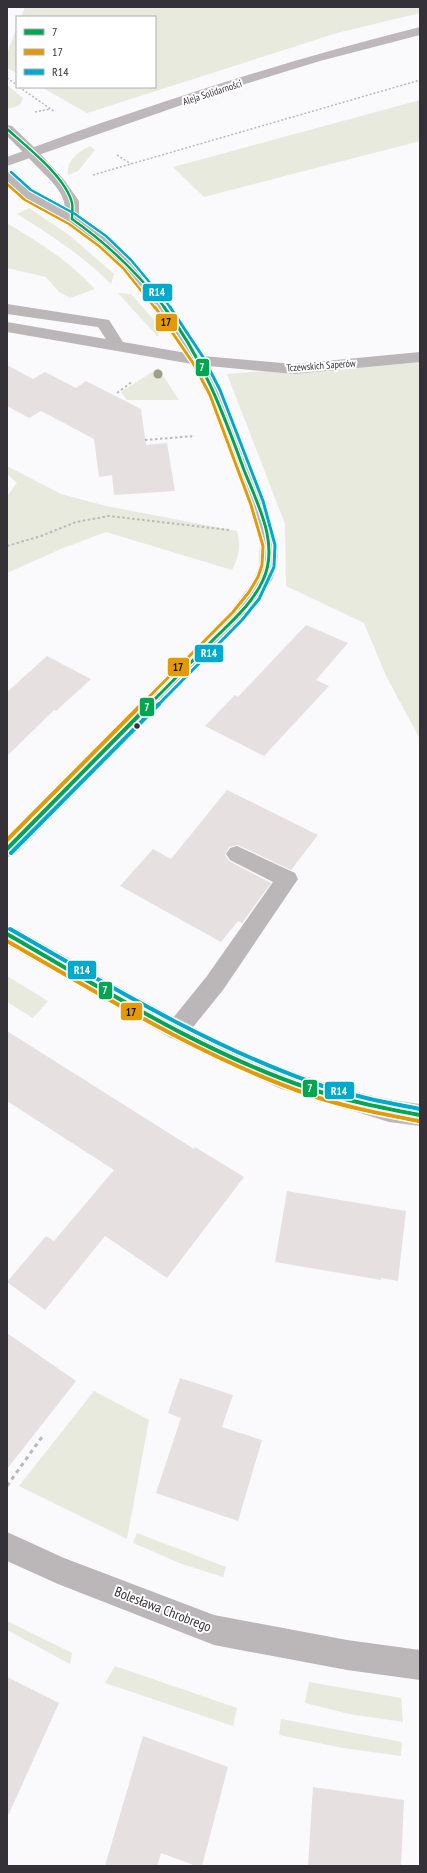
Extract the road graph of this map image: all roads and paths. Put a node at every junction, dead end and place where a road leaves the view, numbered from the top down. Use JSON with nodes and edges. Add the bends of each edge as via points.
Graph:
{"nodes":[{"id":1,"x":420,"y":30,"type":"edge"},
{"id":2,"x":7,"y":78,"type":"edge"},
{"id":3,"x":420,"y":80,"type":"edge"},
{"id":4,"x":16,"y":85,"type":"edge"},
{"id":5,"x":21,"y":88,"type":"edge"},
{"id":6,"x":50,"y":109,"type":"dead end"},
{"id":7,"x":7,"y":129,"type":"edge"},
{"id":8,"x":32,"y":153,"type":"junction"},
{"id":9,"x":7,"y":162,"type":"edge"},
{"id":10,"x":7,"y":176,"type":"edge"},
{"id":11,"x":60,"y":184,"type":"junction"},
{"id":12,"x":72,"y":219,"type":"junction"},
{"id":13,"x":7,"y":309,"type":"edge"},
{"id":14,"x":7,"y":327,"type":"edge"},
{"id":15,"x":117,"y":346,"type":"junction"},
{"id":16,"x":420,"y":357,"type":"edge"},
{"id":17,"x":198,"y":360,"type":"junction"},
{"id":18,"x":202,"y":436,"type":"dead end"},
{"id":19,"x":145,"y":440,"type":"dead end"},
{"id":20,"x":230,"y":530,"type":"dead end"},
{"id":21,"x":7,"y":546,"type":"edge"},
{"id":22,"x":7,"y":849,"type":"edge"},
{"id":23,"x":237,"y":854,"type":"dead end"},
{"id":24,"x":7,"y":934,"type":"edge"},
{"id":25,"x":177,"y":1030,"type":"junction"},
{"id":26,"x":420,"y":1115,"type":"edge"},
{"id":27,"x":44,"y":1434,"type":"dead end"},
{"id":28,"x":7,"y":1486,"type":"edge"},
{"id":29,"x":7,"y":1546,"type":"edge"},
{"id":30,"x":420,"y":1665,"type":"edge"}],
"edges":[{"from":1,"to":8,"type":"main road","name":"Aleja Solidarności","via":[[267,74]]},
{"from":2,"to":4,"type":"path"},
{"from":3,"to":11,"type":"path"},
{"from":5,"to":6,"type":"path"},
{"from":7,"to":8,"type":"street"},
{"from":8,"to":9,"type":"main road","name":"Aleja Solidarności"},
{"from":8,"to":11,"type":"street"},
{"from":10,"to":12,"type":"street","via":[[28,195]]},
{"from":11,"to":12,"type":"street","via":[[72,201]]},
{"from":12,"to":17,"type":"street","via":[[103,241],[126,264],[172,319]]},
{"from":13,"to":15,"type":"street","via":[[104,323]]},
{"from":14,"to":15,"type":"street","name":"Tczewskich Saperów"},
{"from":15,"to":17,"type":"street","name":"Tczewskich Saperów"},
{"from":16,"to":17,"type":"street","name":"Tczewskich Saperów","via":[[294,369]]},
{"from":17,"to":22,"type":"street","via":[[215,393],[257,503],[269,545],[268,566],[263,580],[237,616]]},
{"from":18,"to":19,"type":"path"},
{"from":20,"to":21,"type":"path","via":[[109,516],[76,522]]},
{"from":23,"to":25,"type":"street","via":[[287,879],[215,983]]},
{"from":24,"to":25,"type":"street"},
{"from":25,"to":26,"type":"street","via":[[287,1081],[389,1112]]},
{"from":27,"to":28,"type":"path"},
{"from":29,"to":30,"type":"street","name":"Bolesława Chrobrego","via":[[58,1570],[214,1630],[348,1655]]}]}
